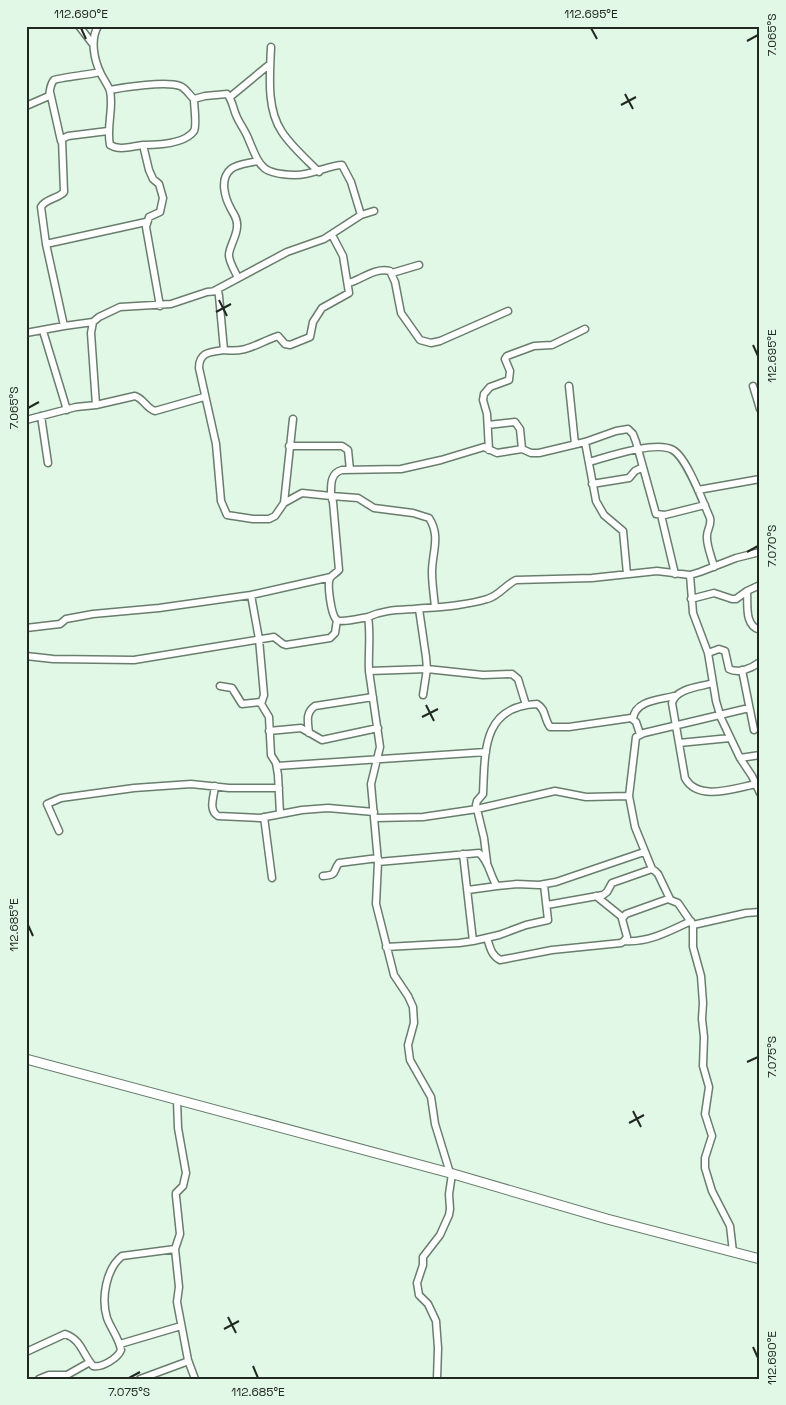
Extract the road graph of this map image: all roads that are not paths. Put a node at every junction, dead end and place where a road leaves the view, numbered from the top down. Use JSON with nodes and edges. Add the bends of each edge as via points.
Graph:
{"nodes":[{"id":1,"x":79,"y":26,"type":"edge"},
{"id":2,"x":98,"y":26,"type":"edge"},
{"id":3,"x":92,"y":43,"type":"junction"},
{"id":4,"x":271,"y":47,"type":"dead end"},
{"id":5,"x":270,"y":64,"type":"junction"},
{"id":6,"x":100,"y":72,"type":"junction"},
{"id":7,"x":110,"y":90,"type":"junction"},
{"id":8,"x":50,"y":92,"type":"junction"},
{"id":9,"x":230,"y":97,"type":"junction"},
{"id":10,"x":194,"y":99,"type":"junction"},
{"id":11,"x":26,"y":106,"type":"edge"},
{"id":12,"x":108,"y":131,"type":"junction"},
{"id":13,"x":61,"y":141,"type":"junction"},
{"id":14,"x":143,"y":145,"type":"junction"},
{"id":15,"x":257,"y":161,"type":"junction"},
{"id":16,"x":319,"y":172,"type":"junction"},
{"id":17,"x":374,"y":211,"type":"dead end"},
{"id":18,"x":361,"y":215,"type":"junction"},
{"id":19,"x":146,"y":222,"type":"junction"},
{"id":20,"x":332,"y":235,"type":"junction"},
{"id":21,"x":46,"y":244,"type":"junction"},
{"id":22,"x":419,"y":265,"type":"dead end"},
{"id":23,"x":392,"y":273,"type":"junction"},
{"id":24,"x":238,"y":278,"type":"junction"},
{"id":25,"x":349,"y":283,"type":"junction"},
{"id":26,"x":214,"y":290,"type":"junction"},
{"id":27,"x":160,"y":306,"type":"junction"},
{"id":28,"x":508,"y":311,"type":"dead end"},
{"id":29,"x":93,"y":322,"type":"junction"},
{"id":30,"x":64,"y":326,"type":"junction"},
{"id":31,"x":585,"y":329,"type":"dead end"},
{"id":32,"x":43,"y":330,"type":"junction"},
{"id":33,"x":26,"y":333,"type":"edge"},
{"id":34,"x":224,"y":350,"type":"junction"},
{"id":35,"x":568,"y":386,"type":"dead end"},
{"id":36,"x":753,"y":386,"type":"dead end"},
{"id":37,"x":204,"y":397,"type":"junction"},
{"id":38,"x":96,"y":405,"type":"junction"},
{"id":39,"x":760,"y":409,"type":"edge"},
{"id":40,"x":67,"y":410,"type":"junction"},
{"id":41,"x":41,"y":416,"type":"junction"},
{"id":42,"x":293,"y":419,"type":"dead end"},
{"id":43,"x":26,"y":420,"type":"edge"},
{"id":44,"x":488,"y":425,"type":"junction"},
{"id":45,"x":586,"y":442,"type":"junction"},
{"id":46,"x":575,"y":444,"type":"junction"},
{"id":47,"x":289,"y":446,"type":"junction"},
{"id":48,"x":522,"y":449,"type":"junction"},
{"id":49,"x":638,"y":449,"type":"junction"},
{"id":50,"x":489,"y":450,"type":"junction"},
{"id":51,"x":589,"y":462,"type":"junction"},
{"id":52,"x":48,"y":463,"type":"dead end"},
{"id":53,"x":643,"y":468,"type":"junction"},
{"id":54,"x":350,"y":470,"type":"junction"},
{"id":55,"x":760,"y":479,"type":"edge"},
{"id":56,"x":592,"y":484,"type":"junction"},
{"id":57,"x":698,"y":490,"type":"junction"},
{"id":58,"x":330,"y":496,"type":"junction"},
{"id":59,"x":284,"y":503,"type":"junction"},
{"id":60,"x":705,"y":505,"type":"junction"},
{"id":61,"x":661,"y":515,"type":"junction"},
{"id":62,"x":760,"y":552,"type":"edge"},
{"id":63,"x":714,"y":567,"type":"junction"},
{"id":64,"x":627,"y":574,"type":"junction"},
{"id":65,"x":675,"y":574,"type":"junction"},
{"id":66,"x":690,"y":575,"type":"junction"},
{"id":67,"x":331,"y":577,"type":"junction"},
{"id":68,"x":760,"y":585,"type":"edge"},
{"id":69,"x":748,"y":591,"type":"junction"},
{"id":70,"x":251,"y":595,"type":"junction"},
{"id":71,"x":691,"y":599,"type":"junction"},
{"id":72,"x":435,"y":607,"type":"junction"},
{"id":73,"x":419,"y":609,"type":"junction"},
{"id":74,"x":368,"y":617,"type":"junction"},
{"id":75,"x":338,"y":620,"type":"junction"},
{"id":76,"x":26,"y":628,"type":"edge"},
{"id":77,"x":760,"y":630,"type":"edge"},
{"id":78,"x":259,"y":639,"type":"junction"},
{"id":79,"x":708,"y":653,"type":"junction"},
{"id":80,"x":26,"y":656,"type":"edge"},
{"id":81,"x":760,"y":662,"type":"edge"},
{"id":82,"x":426,"y":669,"type":"junction"},
{"id":83,"x":742,"y":670,"type":"junction"},
{"id":84,"x":369,"y":671,"type":"junction"},
{"id":85,"x":713,"y":683,"type":"junction"},
{"id":86,"x":220,"y":686,"type":"dead end"},
{"id":87,"x":423,"y":695,"type":"dead end"},
{"id":88,"x":674,"y":696,"type":"junction"},
{"id":89,"x":373,"y":697,"type":"junction"},
{"id":90,"x":261,"y":704,"type":"junction"},
{"id":91,"x":526,"y":705,"type":"junction"},
{"id":92,"x":749,"y":708,"type":"junction"},
{"id":93,"x":720,"y":716,"type":"junction"},
{"id":94,"x":633,"y":718,"type":"junction"},
{"id":95,"x":676,"y":726,"type":"junction"},
{"id":96,"x":378,"y":728,"type":"junction"},
{"id":97,"x":754,"y":730,"type":"dead end"},
{"id":98,"x":269,"y":732,"type":"junction"},
{"id":99,"x":309,"y":733,"type":"junction"},
{"id":100,"x":640,"y":734,"type":"junction"},
{"id":101,"x":730,"y":738,"type":"junction"},
{"id":102,"x":679,"y":743,"type":"junction"},
{"id":103,"x":486,"y":752,"type":"junction"},
{"id":104,"x":760,"y":755,"type":"edge"},
{"id":105,"x":740,"y":758,"type":"junction"},
{"id":106,"x":377,"y":760,"type":"junction"},
{"id":107,"x":277,"y":766,"type":"junction"},
{"id":108,"x":756,"y":784,"type":"junction"},
{"id":109,"x":215,"y":786,"type":"junction"},
{"id":110,"x":279,"y":788,"type":"junction"},
{"id":111,"x":760,"y":793,"type":"edge"},
{"id":112,"x":628,"y":796,"type":"junction"},
{"id":113,"x":477,"y":809,"type":"junction"},
{"id":114,"x":280,"y":814,"type":"junction"},
{"id":115,"x":374,"y":815,"type":"junction"},
{"id":116,"x":264,"y":817,"type":"junction"},
{"id":117,"x":59,"y":831,"type":"dead end"},
{"id":118,"x":644,"y":852,"type":"junction"},
{"id":119,"x":463,"y":854,"type":"junction"},
{"id":120,"x":378,"y":860,"type":"junction"},
{"id":121,"x":487,"y":862,"type":"junction"},
{"id":122,"x":652,"y":869,"type":"junction"},
{"id":123,"x":323,"y":876,"type":"dead end"},
{"id":124,"x":272,"y":878,"type":"dead end"},
{"id":125,"x":544,"y":885,"type":"junction"},
{"id":126,"x":497,"y":886,"type":"junction"},
{"id":127,"x":468,"y":890,"type":"junction"},
{"id":128,"x":596,"y":896,"type":"junction"},
{"id":129,"x":670,"y":899,"type":"junction"},
{"id":130,"x":547,"y":905,"type":"junction"},
{"id":131,"x":760,"y":912,"type":"edge"},
{"id":132,"x":622,"y":917,"type":"junction"},
{"id":133,"x":692,"y":923,"type":"junction"},
{"id":134,"x":487,"y":938,"type":"junction"},
{"id":135,"x":474,"y":941,"type":"junction"},
{"id":136,"x":624,"y":942,"type":"junction"},
{"id":137,"x":386,"y":947,"type":"junction"},
{"id":138,"x":26,"y":1059,"type":"edge"},
{"id":139,"x":176,"y":1100,"type":"junction"},
{"id":140,"x":451,"y":1173,"type":"junction"},
{"id":141,"x":175,"y":1249,"type":"junction"},
{"id":142,"x":732,"y":1252,"type":"junction"},
{"id":143,"x":760,"y":1259,"type":"edge"},
{"id":144,"x":181,"y":1326,"type":"junction"},
{"id":145,"x":120,"y":1344,"type":"junction"},
{"id":146,"x":26,"y":1352,"type":"edge"},
{"id":147,"x":188,"y":1360,"type":"junction"},
{"id":148,"x":90,"y":1362,"type":"junction"},
{"id":149,"x":39,"y":1379,"type":"edge"},
{"id":150,"x":140,"y":1379,"type":"edge"},
{"id":151,"x":195,"y":1379,"type":"edge"},
{"id":152,"x":437,"y":1379,"type":"edge"}],
"edges":[{"from":1,"to":3,"type":"street"},
{"from":2,"to":3,"type":"street"},
{"from":3,"to":6,"type":"street"},
{"from":4,"to":5,"type":"street"},
{"from":5,"to":9,"type":"street"},
{"from":5,"to":16,"type":"street","via":[[271,100],[279,126]]},
{"from":6,"to":7,"type":"street"},
{"from":6,"to":8,"type":"street","via":[[59,78],[51,84]]},
{"from":7,"to":10,"type":"street","via":[[157,84],[180,86]]},
{"from":7,"to":12,"type":"street"},
{"from":8,"to":11,"type":"street","via":[[45,99]]},
{"from":8,"to":13,"type":"street"},
{"from":9,"to":10,"type":"street","via":[[223,93]]},
{"from":9,"to":15,"type":"street"},
{"from":10,"to":14,"type":"street","via":[[194,131],[172,142]]},
{"from":12,"to":13,"type":"street","via":[[68,136]]},
{"from":12,"to":14,"type":"street","via":[[110,145],[114,148]]},
{"from":13,"to":21,"type":"street","via":[[64,192],[43,203],[40,210]]},
{"from":14,"to":19,"type":"street","via":[[149,170],[159,184],[163,198],[160,212]]},
{"from":15,"to":16,"type":"street","via":[[276,174],[295,176]]},
{"from":15,"to":24,"type":"street","via":[[232,168],[224,184],[224,193],[237,219],[238,226],[228,254]]},
{"from":16,"to":18,"type":"street","via":[[342,166],[351,182]]},
{"from":17,"to":18,"type":"street"},
{"from":18,"to":20,"type":"street"},
{"from":19,"to":21,"type":"street"},
{"from":19,"to":27,"type":"street"},
{"from":20,"to":24,"type":"street","via":[[287,252]]},
{"from":20,"to":25,"type":"street","via":[[343,256]]},
{"from":21,"to":30,"type":"street"},
{"from":22,"to":23,"type":"street"},
{"from":23,"to":25,"type":"street","via":[[382,270]]},
{"from":23,"to":28,"type":"street","via":[[401,313],[425,343],[440,341]]},
{"from":24,"to":26,"type":"street"},
{"from":25,"to":34,"type":"street","via":[[347,295],[322,308],[308,339],[290,345],[278,336],[259,346]]},
{"from":26,"to":27,"type":"street"},
{"from":26,"to":34,"type":"street","via":[[219,296]]},
{"from":27,"to":29,"type":"street","via":[[120,307]]},
{"from":29,"to":30,"type":"street"},
{"from":29,"to":38,"type":"street"},
{"from":30,"to":32,"type":"street"},
{"from":31,"to":44,"type":"street","via":[[552,345],[534,346],[507,356],[509,380],[484,394]]},
{"from":32,"to":33,"type":"street"},
{"from":32,"to":40,"type":"street"},
{"from":34,"to":37,"type":"street","via":[[204,353],[200,358]]},
{"from":35,"to":46,"type":"street"},
{"from":36,"to":39,"type":"street"},
{"from":37,"to":38,"type":"street","via":[[154,411],[135,396]]},
{"from":37,"to":59,"type":"street","via":[[216,444],[226,515],[269,519],[276,516]]},
{"from":38,"to":40,"type":"street"},
{"from":40,"to":41,"type":"street"},
{"from":41,"to":43,"type":"street"},
{"from":41,"to":52,"type":"street"},
{"from":42,"to":47,"type":"street"},
{"from":44,"to":48,"type":"street","via":[[515,422],[520,429]]},
{"from":44,"to":50,"type":"street"},
{"from":45,"to":46,"type":"street"},
{"from":45,"to":49,"type":"street","via":[[628,429]]},
{"from":45,"to":51,"type":"street"},
{"from":46,"to":48,"type":"street","via":[[539,454]]},
{"from":47,"to":54,"type":"street","via":[[342,446],[348,450]]},
{"from":47,"to":59,"type":"street"},
{"from":48,"to":50,"type":"street","via":[[497,453]]},
{"from":49,"to":51,"type":"street"},
{"from":49,"to":53,"type":"street"},
{"from":49,"to":57,"type":"street","via":[[666,447],[674,450]]},
{"from":50,"to":54,"type":"street","via":[[484,447],[401,469]]},
{"from":51,"to":56,"type":"street"},
{"from":53,"to":56,"type":"street","via":[[635,470],[629,478]]},
{"from":53,"to":61,"type":"street","via":[[653,509]]},
{"from":54,"to":58,"type":"street","via":[[335,473]]},
{"from":55,"to":57,"type":"street"},
{"from":56,"to":64,"type":"street","via":[[604,515],[623,531]]},
{"from":57,"to":60,"type":"street"},
{"from":58,"to":59,"type":"street","via":[[302,493]]},
{"from":58,"to":67,"type":"street","via":[[339,570]]},
{"from":58,"to":72,"type":"street","via":[[358,498],[374,508],[414,512],[428,517],[436,539],[432,572]]},
{"from":60,"to":61,"type":"street"},
{"from":60,"to":63,"type":"street","via":[[712,524],[706,534]]},
{"from":61,"to":65,"type":"street"},
{"from":62,"to":63,"type":"street"},
{"from":63,"to":66,"type":"street"},
{"from":64,"to":65,"type":"street","via":[[657,571]]},
{"from":64,"to":72,"type":"street","via":[[585,579],[516,580],[487,599]]},
{"from":65,"to":66,"type":"street"},
{"from":66,"to":71,"type":"street"},
{"from":67,"to":70,"type":"street"},
{"from":67,"to":75,"type":"street","via":[[330,597]]},
{"from":68,"to":69,"type":"street"},
{"from":69,"to":71,"type":"street","via":[[734,599],[714,593]]},
{"from":69,"to":77,"type":"street","via":[[751,625]]},
{"from":70,"to":76,"type":"street","via":[[93,614],[66,618],[58,624]]},
{"from":70,"to":78,"type":"street"},
{"from":71,"to":79,"type":"street"},
{"from":72,"to":73,"type":"street"},
{"from":73,"to":74,"type":"street","via":[[383,611]]},
{"from":73,"to":82,"type":"street"},
{"from":74,"to":75,"type":"street"},
{"from":74,"to":84,"type":"street","via":[[371,640]]},
{"from":75,"to":78,"type":"street","via":[[335,634],[330,638],[286,645],[274,637]]},
{"from":78,"to":80,"type":"street","via":[[134,660]]},
{"from":78,"to":90,"type":"street","via":[[264,695]]},
{"from":79,"to":83,"type":"street","via":[[723,649],[729,669]]},
{"from":79,"to":85,"type":"street"},
{"from":81,"to":83,"type":"street"},
{"from":82,"to":84,"type":"street"},
{"from":82,"to":87,"type":"street"},
{"from":82,"to":91,"type":"street","via":[[482,675],[512,674],[518,679]]},
{"from":83,"to":92,"type":"street"},
{"from":84,"to":89,"type":"street"},
{"from":85,"to":88,"type":"street"},
{"from":85,"to":93,"type":"street"},
{"from":86,"to":90,"type":"street","via":[[232,688],[242,704],[258,701]]},
{"from":88,"to":94,"type":"street","via":[[640,706]]},
{"from":88,"to":95,"type":"street"},
{"from":89,"to":96,"type":"street"},
{"from":89,"to":99,"type":"street","via":[[315,706],[308,714]]},
{"from":90,"to":98,"type":"street","via":[[269,717]]},
{"from":91,"to":94,"type":"street","via":[[541,706],[552,727]]},
{"from":91,"to":103,"type":"street","via":[[511,709],[495,722]]},
{"from":92,"to":93,"type":"street"},
{"from":92,"to":97,"type":"street"},
{"from":93,"to":95,"type":"street"},
{"from":93,"to":101,"type":"street"},
{"from":94,"to":100,"type":"street"},
{"from":95,"to":100,"type":"street"},
{"from":95,"to":102,"type":"street"},
{"from":96,"to":99,"type":"street","via":[[322,740]]},
{"from":96,"to":106,"type":"street","via":[[380,747]]},
{"from":98,"to":99,"type":"street","via":[[301,728]]},
{"from":98,"to":107,"type":"street","via":[[271,755]]},
{"from":100,"to":112,"type":"street","via":[[635,740]]},
{"from":101,"to":102,"type":"street"},
{"from":101,"to":105,"type":"street"},
{"from":102,"to":108,"type":"street","via":[[685,778],[695,789],[721,791]]},
{"from":103,"to":106,"type":"street"},
{"from":103,"to":113,"type":"street","via":[[483,794],[476,801]]},
{"from":104,"to":105,"type":"street"},
{"from":105,"to":108,"type":"street"},
{"from":106,"to":107,"type":"street"},
{"from":106,"to":115,"type":"street","via":[[371,784]]},
{"from":107,"to":110,"type":"street"},
{"from":108,"to":111,"type":"street"},
{"from":109,"to":110,"type":"street"},
{"from":109,"to":116,"type":"street","via":[[212,809],[215,815]]},
{"from":109,"to":117,"type":"street","via":[[191,784],[134,788],[61,798],[48,804]]},
{"from":110,"to":114,"type":"street"},
{"from":112,"to":113,"type":"street","via":[[586,797],[556,791]]},
{"from":112,"to":118,"type":"street"},
{"from":113,"to":115,"type":"street","via":[[423,817]]},
{"from":113,"to":121,"type":"street"},
{"from":114,"to":115,"type":"street","via":[[328,808]]},
{"from":114,"to":116,"type":"street"},
{"from":115,"to":120,"type":"street"},
{"from":116,"to":124,"type":"street"},
{"from":118,"to":122,"type":"street"},
{"from":118,"to":125,"type":"street"},
{"from":119,"to":120,"type":"street"},
{"from":119,"to":121,"type":"street","via":[[479,853]]},
{"from":119,"to":127,"type":"street"},
{"from":120,"to":123,"type":"street","via":[[339,863],[335,873]]},
{"from":120,"to":137,"type":"street","via":[[375,898]]},
{"from":121,"to":126,"type":"street"},
{"from":122,"to":128,"type":"street","via":[[612,883],[605,894]]},
{"from":122,"to":129,"type":"street","via":[[658,874]]},
{"from":125,"to":126,"type":"street"},
{"from":125,"to":130,"type":"street"},
{"from":126,"to":127,"type":"street"},
{"from":127,"to":135,"type":"street"},
{"from":128,"to":130,"type":"street"},
{"from":128,"to":132,"type":"street"},
{"from":129,"to":132,"type":"street"},
{"from":129,"to":133,"type":"street","via":[[678,903]]},
{"from":130,"to":134,"type":"street","via":[[549,917],[546,921]]},
{"from":131,"to":133,"type":"street"},
{"from":132,"to":136,"type":"street","via":[[627,937]]},
{"from":133,"to":136,"type":"street","via":[[657,936]]},
{"from":133,"to":142,"type":"street","via":[[693,947],[701,976],[704,1066],[709,1087],[705,1114],[712,1136],[705,1168],[712,1191],[730,1226]]},
{"from":134,"to":135,"type":"street"},
{"from":134,"to":136,"type":"street","via":[[491,951],[500,960]]},
{"from":135,"to":137,"type":"street"},
{"from":137,"to":140,"type":"street","via":[[394,974],[413,1007],[414,1022],[408,1045],[410,1060],[431,1097],[435,1124]]},
{"from":138,"to":139,"type":"main road"},
{"from":139,"to":140,"type":"main road"},
{"from":139,"to":141,"type":"street","via":[[186,1173],[183,1186],[176,1193],[180,1237]]},
{"from":140,"to":142,"type":"main road"},
{"from":140,"to":152,"type":"street","via":[[449,1215],[440,1235],[423,1257],[417,1283],[420,1295],[436,1321]]},
{"from":141,"to":144,"type":"street"},
{"from":141,"to":145,"type":"street","via":[[122,1256],[111,1269],[105,1306],[107,1318]]},
{"from":142,"to":143,"type":"main road"},
{"from":144,"to":145,"type":"street"},
{"from":144,"to":147,"type":"street"},
{"from":145,"to":148,"type":"street","via":[[120,1353],[103,1365],[96,1367]]},
{"from":146,"to":148,"type":"street","via":[[65,1334],[74,1338]]},
{"from":147,"to":150,"type":"street"},
{"from":147,"to":151,"type":"street"},
{"from":148,"to":149,"type":"street","via":[[67,1375],[49,1375]]}]}
